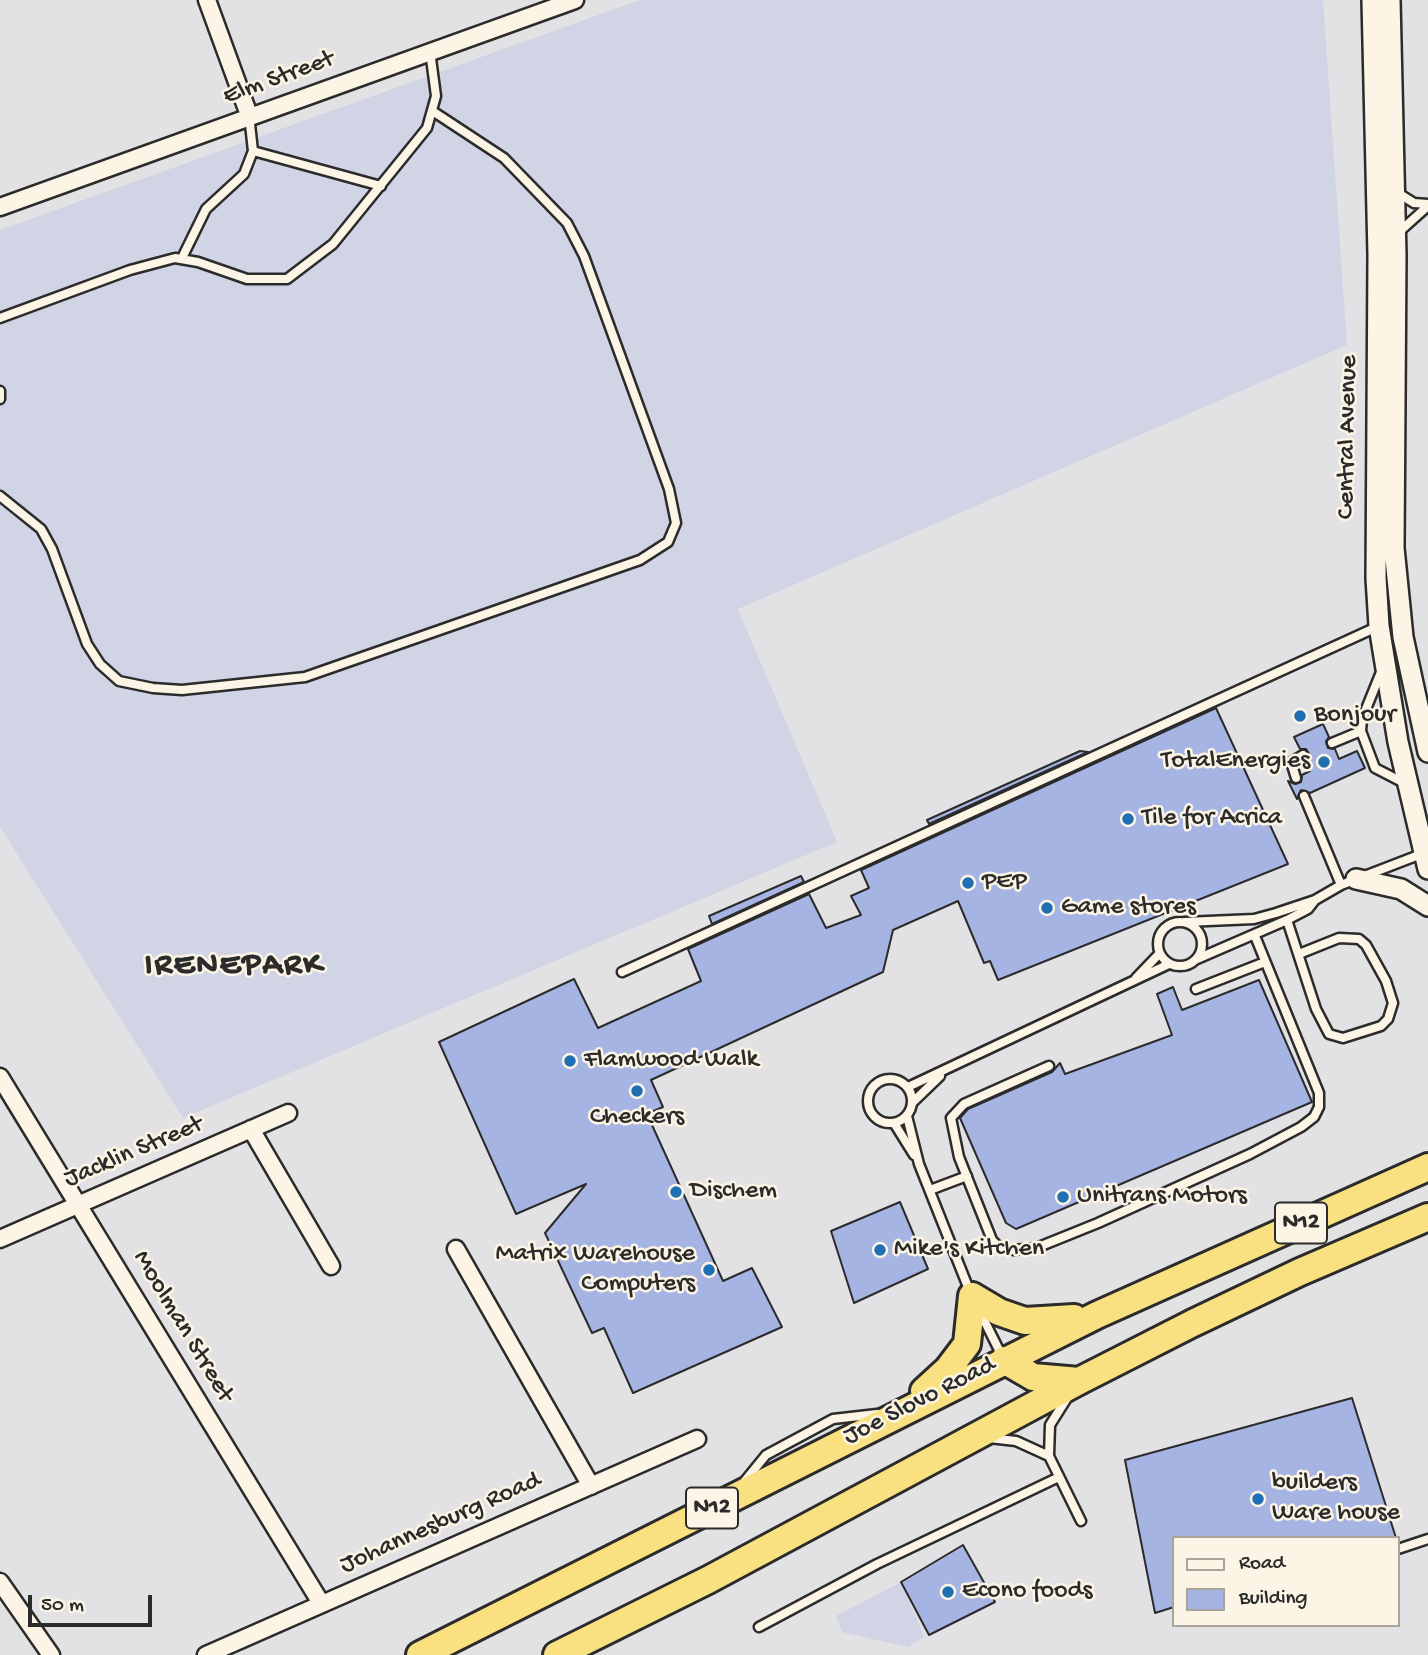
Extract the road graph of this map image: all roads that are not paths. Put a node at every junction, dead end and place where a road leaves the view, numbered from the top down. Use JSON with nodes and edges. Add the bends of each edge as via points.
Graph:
{"nodes":[{"id":1,"x":207,"y":0,"type":"edge"},
{"id":2,"x":576,"y":0,"type":"edge"},
{"id":3,"x":1372,"y":0,"type":"edge"},
{"id":4,"x":1390,"y":0,"type":"edge"},
{"id":5,"x":430,"y":51,"type":"junction"},
{"id":6,"x":434,"y":112,"type":"junction"},
{"id":7,"x":249,"y":115,"type":"junction"},
{"id":8,"x":253,"y":151,"type":"junction"},
{"id":9,"x":381,"y":186,"type":"junction"},
{"id":10,"x":1395,"y":191,"type":"junction"},
{"id":11,"x":1428,"y":205,"type":"edge"},
{"id":12,"x":0,"y":207,"type":"edge"},
{"id":13,"x":1395,"y":236,"type":"junction"},
{"id":14,"x":182,"y":258,"type":"junction"},
{"id":15,"x":0,"y":318,"type":"edge"},
{"id":16,"x":0,"y":391,"type":"edge"},
{"id":17,"x":0,"y":398,"type":"edge"},
{"id":18,"x":0,"y":496,"type":"edge"},
{"id":19,"x":1379,"y":626,"type":"junction"},
{"id":20,"x":1385,"y":663,"type":"junction"},
{"id":21,"x":1418,"y":711,"type":"junction"},
{"id":22,"x":1361,"y":731,"type":"junction"},
{"id":23,"x":1428,"y":738,"type":"edge"},
{"id":24,"x":1332,"y":743,"type":"dead end"},
{"id":25,"x":1428,"y":752,"type":"edge"},
{"id":26,"x":1303,"y":755,"type":"dead end"},
{"id":27,"x":1296,"y":778,"type":"dead end"},
{"id":28,"x":1406,"y":783,"type":"junction"},
{"id":29,"x":1304,"y":796,"type":"dead end"},
{"id":30,"x":1426,"y":858,"type":"edge"},
{"id":31,"x":1349,"y":882,"type":"junction"},
{"id":32,"x":1315,"y":900,"type":"junction"},
{"id":33,"x":1428,"y":906,"type":"edge"},
{"id":34,"x":1287,"y":920,"type":"junction"},
{"id":35,"x":1185,"y":922,"type":"junction"},
{"id":36,"x":1255,"y":936,"type":"junction"},
{"id":37,"x":1160,"y":954,"type":"junction"},
{"id":38,"x":1299,"y":954,"type":"junction"},
{"id":39,"x":1196,"y":959,"type":"junction"},
{"id":40,"x":1265,"y":962,"type":"junction"},
{"id":41,"x":1169,"y":964,"type":"junction"},
{"id":42,"x":622,"y":972,"type":"dead end"},
{"id":43,"x":1129,"y":986,"type":"junction"},
{"id":44,"x":1196,"y":989,"type":"dead end"},
{"id":45,"x":1049,"y":1066,"type":"dead end"},
{"id":46,"x":945,"y":1072,"type":"junction"},
{"id":47,"x":0,"y":1077,"type":"edge"},
{"id":48,"x":908,"y":1087,"type":"junction"},
{"id":49,"x":913,"y":1102,"type":"junction"},
{"id":50,"x":288,"y":1113,"type":"dead end"},
{"id":51,"x":907,"y":1116,"type":"junction"},
{"id":52,"x":894,"y":1123,"type":"junction"},
{"id":53,"x":251,"y":1129,"type":"junction"},
{"id":54,"x":1428,"y":1148,"type":"edge"},
{"id":55,"x":919,"y":1164,"type":"junction"},
{"id":56,"x":1428,"y":1167,"type":"edge"},
{"id":57,"x":967,"y":1176,"type":"junction"},
{"id":58,"x":930,"y":1190,"type":"junction"},
{"id":59,"x":1367,"y":1195,"type":"junction"},
{"id":60,"x":79,"y":1203,"type":"junction"},
{"id":61,"x":1428,"y":1217,"type":"edge"},
{"id":62,"x":1428,"y":1226,"type":"edge"},
{"id":63,"x":1397,"y":1231,"type":"junction"},
{"id":64,"x":0,"y":1239,"type":"edge"},
{"id":65,"x":456,"y":1249,"type":"dead end"},
{"id":66,"x":331,"y":1266,"type":"dead end"},
{"id":67,"x":972,"y":1296,"type":"junction"},
{"id":68,"x":1097,"y":1315,"type":"junction"},
{"id":69,"x":1004,"y":1360,"type":"junction"},
{"id":70,"x":1079,"y":1381,"type":"junction"},
{"id":71,"x":901,"y":1411,"type":"junction"},
{"id":72,"x":973,"y":1438,"type":"junction"},
{"id":73,"x":697,"y":1439,"type":"dead end"},
{"id":74,"x":1049,"y":1456,"type":"junction"},
{"id":75,"x":1059,"y":1476,"type":"junction"},
{"id":76,"x":591,"y":1486,"type":"junction"},
{"id":77,"x":1081,"y":1521,"type":"dead end"},
{"id":78,"x":1428,"y":1539,"type":"edge"},
{"id":79,"x":1400,"y":1548,"type":"edge"},
{"id":80,"x":0,"y":1582,"type":"edge"},
{"id":81,"x":321,"y":1603,"type":"junction"},
{"id":82,"x":759,"y":1627,"type":"dead end"},
{"id":83,"x":51,"y":1655,"type":"edge"},
{"id":84,"x":206,"y":1655,"type":"edge"},
{"id":85,"x":420,"y":1655,"type":"edge"},
{"id":86,"x":557,"y":1655,"type":"edge"}],
"edges":[{"from":1,"to":7,"type":"street"},
{"from":2,"to":5,"type":"street","name":"Elm Street"},
{"from":3,"to":19,"type":"street","name":"Central Avenue","via":[[1378,255],[1374,526]]},
{"from":4,"to":10,"type":"street","name":"Central Avenue"},
{"from":5,"to":6,"type":"lane"},
{"from":5,"to":7,"type":"street","name":"Elm Street"},
{"from":6,"to":9,"type":"lane","via":[[427,128]]},
{"from":6,"to":18,"type":"lane","via":[[504,158],[567,223],[584,256],[671,497],[676,523],[668,542],[640,560],[305,677],[182,690],[119,681],[100,664],[87,644],[41,529]]},
{"from":7,"to":8,"type":"lane"},
{"from":7,"to":12,"type":"street","name":"Elm Street"},
{"from":8,"to":9,"type":"lane"},
{"from":8,"to":14,"type":"lane","via":[[244,174],[206,209]]},
{"from":9,"to":14,"type":"lane","via":[[333,244],[287,279],[247,279]]},
{"from":10,"to":11,"type":"lane","via":[[1414,203]]},
{"from":10,"to":13,"type":"street","name":"Central Avenue"},
{"from":11,"to":13,"type":"lane"},
{"from":13,"to":21,"type":"street","name":"Central Avenue","via":[[1394,548],[1397,596]]},
{"from":14,"to":15,"type":"lane","via":[[130,270]]},
{"from":16,"to":17,"type":"lane"},
{"from":19,"to":20,"type":"street","name":"Central Avenue"},
{"from":19,"to":42,"type":"lane"},
{"from":20,"to":22,"type":"lane"},
{"from":20,"to":28,"type":"street","name":"Central Avenue"},
{"from":21,"to":23,"type":"lane"},
{"from":21,"to":25,"type":"street","name":"Central Avenue"},
{"from":22,"to":24,"type":"lane"},
{"from":22,"to":28,"type":"lane","via":[[1375,768]]},
{"from":26,"to":27,"type":"lane","via":[[1292,762]]},
{"from":28,"to":30,"type":"street","name":"Central Avenue"},
{"from":29,"to":31,"type":"lane"},
{"from":30,"to":31,"type":"lane"},
{"from":31,"to":32,"type":"lane"},
{"from":31,"to":33,"type":"street","via":[[1401,889]]},
{"from":32,"to":34,"type":"lane"},
{"from":32,"to":35,"type":"lane","via":[[1254,919]]},
{"from":34,"to":36,"type":"lane"},
{"from":34,"to":38,"type":"lane"},
{"from":35,"to":37,"type":"lane","via":[[1163,928],[1157,940]]},
{"from":35,"to":39,"type":"lane","via":[[1201,937]]},
{"from":36,"to":39,"type":"lane"},
{"from":36,"to":40,"type":"lane"},
{"from":37,"to":41,"type":"lane"},
{"from":37,"to":43,"type":"lane"},
{"from":38,"to":38,"type":"lane","via":[[1339,938],[1359,939],[1386,981],[1393,1003],[1388,1019],[1381,1026],[1343,1038],[1329,1034]]},
{"from":39,"to":41,"type":"lane","via":[[1183,966]]},
{"from":40,"to":44,"type":"lane"},
{"from":40,"to":57,"type":"lane","via":[[1318,1093],[1319,1107],[1301,1127],[1098,1223],[1027,1250],[999,1247],[992,1240]]},
{"from":41,"to":43,"type":"lane"},
{"from":43,"to":46,"type":"lane"},
{"from":45,"to":57,"type":"lane","via":[[953,1112],[950,1124]]},
{"from":46,"to":48,"type":"lane"},
{"from":46,"to":49,"type":"lane"},
{"from":47,"to":60,"type":"street","name":"Moolman Street"},
{"from":48,"to":49,"type":"lane"},
{"from":48,"to":52,"type":"lane","via":[[887,1078],[870,1091],[870,1111],[880,1121]]},
{"from":49,"to":51,"type":"lane"},
{"from":50,"to":53,"type":"street","name":"Jacklin Street"},
{"from":51,"to":52,"type":"lane"},
{"from":51,"to":55,"type":"lane"},
{"from":52,"to":55,"type":"lane"},
{"from":53,"to":60,"type":"street","name":"Jacklin Street"},
{"from":53,"to":66,"type":"street"},
{"from":54,"to":59,"type":"highway"},
{"from":55,"to":58,"type":"lane"},
{"from":56,"to":59,"type":"highway","name":"Joe Slovo Road","number":"N12"},
{"from":57,"to":58,"type":"lane"},
{"from":58,"to":67,"type":"lane"},
{"from":59,"to":68,"type":"highway","name":"Joe Slovo Road","number":"N12"},
{"from":60,"to":64,"type":"street","name":"Jacklin Street"},
{"from":60,"to":81,"type":"street","name":"Moolman Street"},
{"from":61,"to":63,"type":"highway","number":"N12"},
{"from":62,"to":63,"type":"highway"},
{"from":63,"to":70,"type":"highway","number":"N12","via":[[1300,1272]]},
{"from":65,"to":76,"type":"street"},
{"from":67,"to":68,"type":"highway","via":[[1025,1321]]},
{"from":67,"to":69,"type":"lane"},
{"from":67,"to":71,"type":"highway","via":[[967,1344],[948,1369]]},
{"from":68,"to":69,"type":"highway","name":"Joe Slovo Road","number":"N12"},
{"from":69,"to":70,"type":"highway","via":[[1033,1377]]},
{"from":69,"to":71,"type":"highway","name":"Joe Slovo Road","number":"N12"},
{"from":70,"to":72,"type":"highway","number":"N12"},
{"from":70,"to":74,"type":"lane","via":[[1051,1425]]},
{"from":71,"to":85,"type":"highway","name":"Joe Slovo Road","number":"N12"},
{"from":72,"to":74,"type":"lane","via":[[1016,1441]]},
{"from":72,"to":86,"type":"highway","number":"N12"},
{"from":73,"to":76,"type":"street","name":"Johannesburg Road"},
{"from":74,"to":75,"type":"lane"},
{"from":75,"to":77,"type":"lane"},
{"from":75,"to":82,"type":"lane"},
{"from":76,"to":81,"type":"street","name":"Johannesburg Road"},
{"from":78,"to":79,"type":"lane"},
{"from":80,"to":83,"type":"street"},
{"from":81,"to":84,"type":"street","name":"Johannesburg Road"}]}
